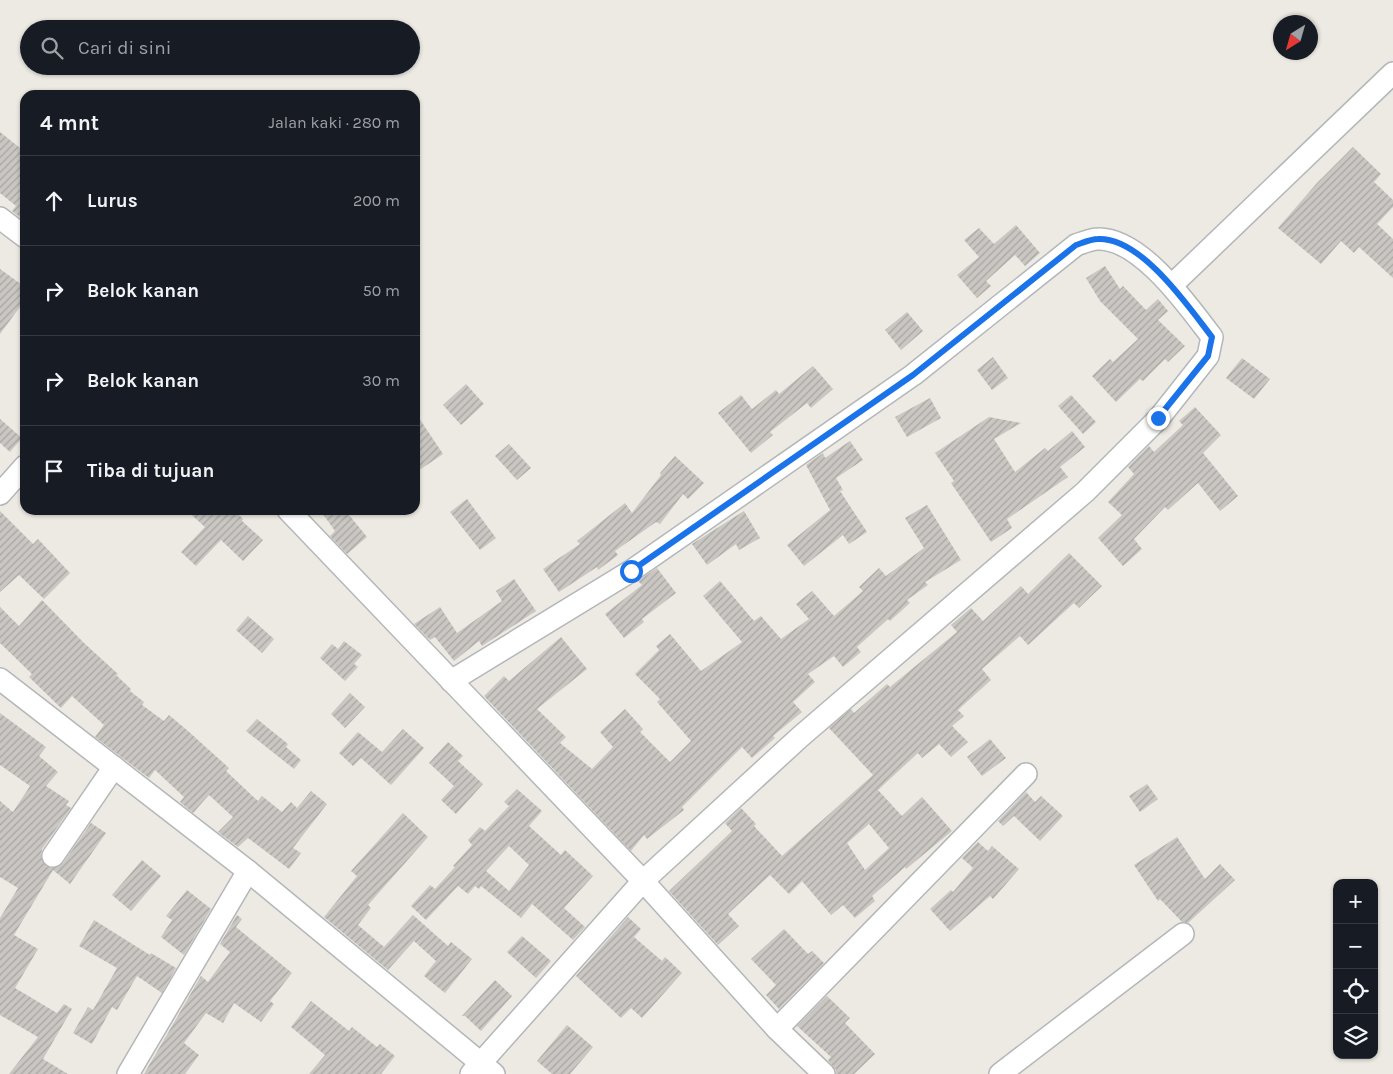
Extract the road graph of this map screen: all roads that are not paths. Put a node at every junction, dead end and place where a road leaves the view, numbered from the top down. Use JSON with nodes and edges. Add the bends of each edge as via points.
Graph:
{"nodes":[{"id":1,"x":1393,"y":72,"type":"edge"},
{"id":2,"x":0,"y":218,"type":"edge"},
{"id":3,"x":20,"y":233,"type":"edge"},
{"id":4,"x":1172,"y":285,"type":"junction"},
{"id":5,"x":20,"y":472,"type":"edge"},
{"id":6,"x":0,"y":494,"type":"edge"},
{"id":7,"x":293,"y":515,"type":"edge"},
{"id":8,"x":0,"y":679,"type":"edge"},
{"id":9,"x":452,"y":681,"type":"junction"},
{"id":10,"x":114,"y":767,"type":"junction"},
{"id":11,"x":1026,"y":774,"type":"dead end"},
{"id":12,"x":53,"y":856,"type":"dead end"},
{"id":13,"x":248,"y":871,"type":"junction"},
{"id":14,"x":644,"y":881,"type":"junction"},
{"id":15,"x":1183,"y":934,"type":"dead end"},
{"id":16,"x":777,"y":1030,"type":"junction"},
{"id":17,"x":481,"y":1070,"type":"edge"},
{"id":18,"x":128,"y":1074,"type":"edge"},
{"id":19,"x":824,"y":1074,"type":"edge"},
{"id":20,"x":1000,"y":1074,"type":"edge"}],
"edges":[{"from":1,"to":4,"type":"street"},
{"from":2,"to":3,"type":"street"},
{"from":4,"to":9,"type":"street","via":[[1131,248],[1098,239],[1076,245],[913,375],[631,571]]},
{"from":4,"to":14,"type":"street","via":[[1212,337],[1208,356],[1158,418],[1085,492],[800,737]]},
{"from":5,"to":6,"type":"street"},
{"from":7,"to":9,"type":"street"},
{"from":8,"to":10,"type":"street"},
{"from":9,"to":14,"type":"street"},
{"from":10,"to":12,"type":"street"},
{"from":10,"to":13,"type":"street"},
{"from":11,"to":16,"type":"street"},
{"from":13,"to":17,"type":"street"},
{"from":13,"to":18,"type":"street"},
{"from":14,"to":16,"type":"street"},
{"from":14,"to":17,"type":"street"},
{"from":15,"to":20,"type":"street"},
{"from":16,"to":19,"type":"street"}]}
